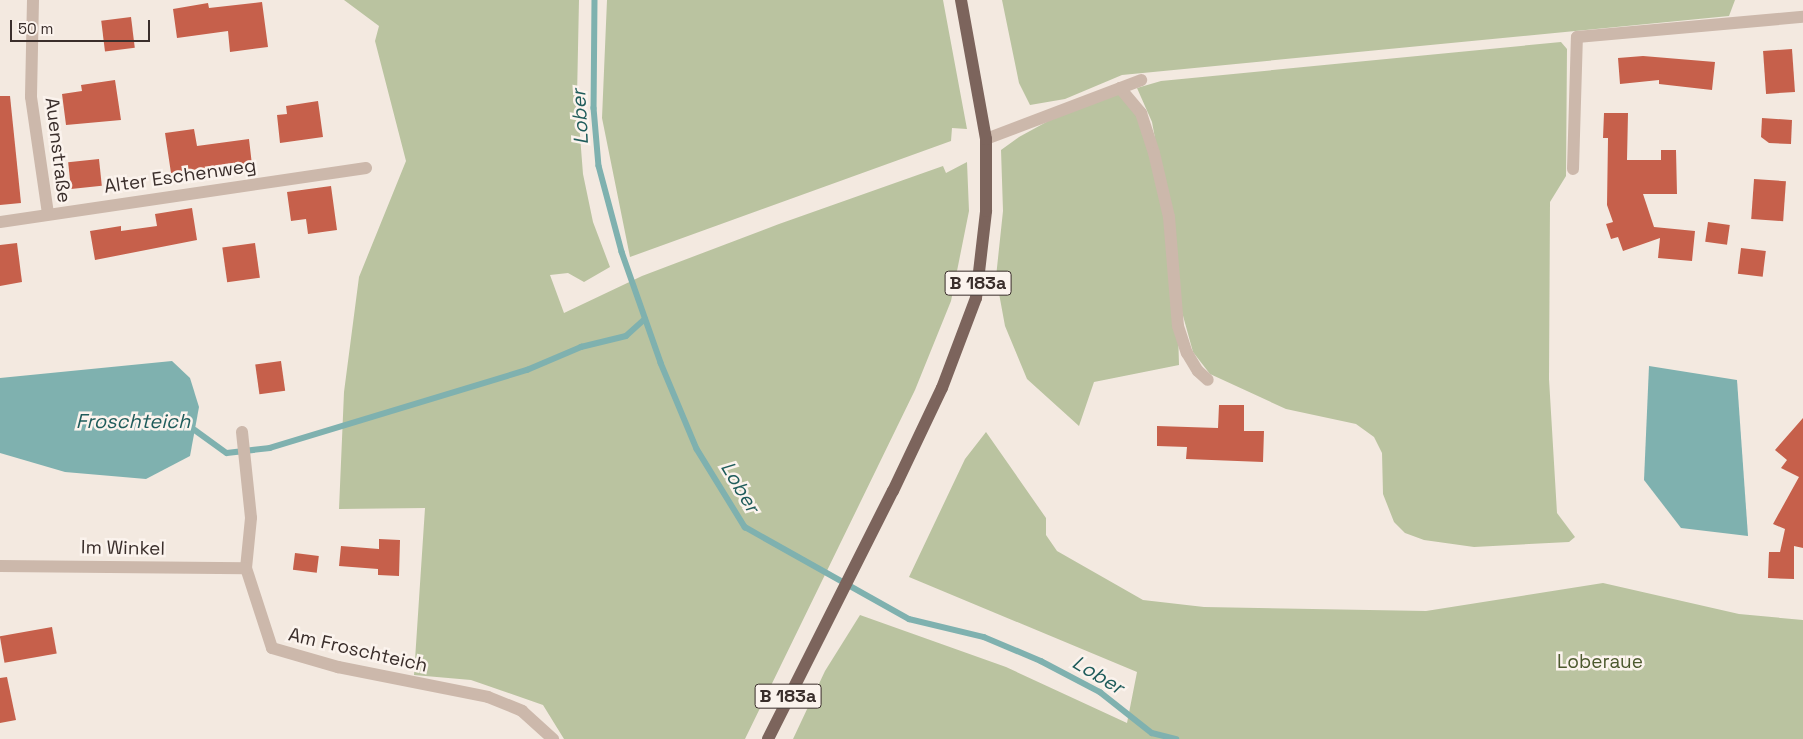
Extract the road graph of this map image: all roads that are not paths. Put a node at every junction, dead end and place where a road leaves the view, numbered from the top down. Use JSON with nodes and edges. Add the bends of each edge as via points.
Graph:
{"nodes":[{"id":1,"x":33,"y":0,"type":"edge"},
{"id":2,"x":961,"y":0,"type":"edge"},
{"id":3,"x":1803,"y":16,"type":"edge"},
{"id":4,"x":1141,"y":80,"type":"dead end"},
{"id":5,"x":1120,"y":88,"type":"junction"},
{"id":6,"x":986,"y":139,"type":"junction"},
{"id":7,"x":366,"y":168,"type":"dead end"},
{"id":8,"x":1573,"y":169,"type":"dead end"},
{"id":9,"x":48,"y":214,"type":"junction"},
{"id":10,"x":0,"y":222,"type":"edge"},
{"id":11,"x":1208,"y":380,"type":"dead end"},
{"id":12,"x":242,"y":437,"type":"dead end"},
{"id":13,"x":0,"y":566,"type":"edge"},
{"id":14,"x":246,"y":568,"type":"junction"},
{"id":15,"x":553,"y":739,"type":"edge"},
{"id":16,"x":768,"y":739,"type":"edge"}],
"edges":[{"from":1,"to":9,"type":"street","name":"Auenstraße","via":[[31,97]]},
{"from":2,"to":6,"type":"main road","number":"B 183a"},
{"from":3,"to":8,"type":"street","via":[[1577,37]]},
{"from":4,"to":5,"type":"street"},
{"from":5,"to":6,"type":"street"},
{"from":5,"to":11,"type":"street","via":[[1141,113],[1154,153],[1169,217],[1178,326],[1187,353]]},
{"from":6,"to":16,"type":"main road","number":"B 183a","via":[[986,211],[976,298],[942,388],[867,546]]},
{"from":7,"to":9,"type":"street","name":"Alter Eschenweg"},
{"from":9,"to":10,"type":"street","name":"Alter Eschenweg"},
{"from":12,"to":14,"type":"street","name":"Am Froschteich","via":[[251,518]]},
{"from":13,"to":14,"type":"street","name":"Im Winkel"},
{"from":14,"to":15,"type":"street","name":"Am Froschteich","via":[[272,648],[338,667],[488,697],[522,711]]}]}
